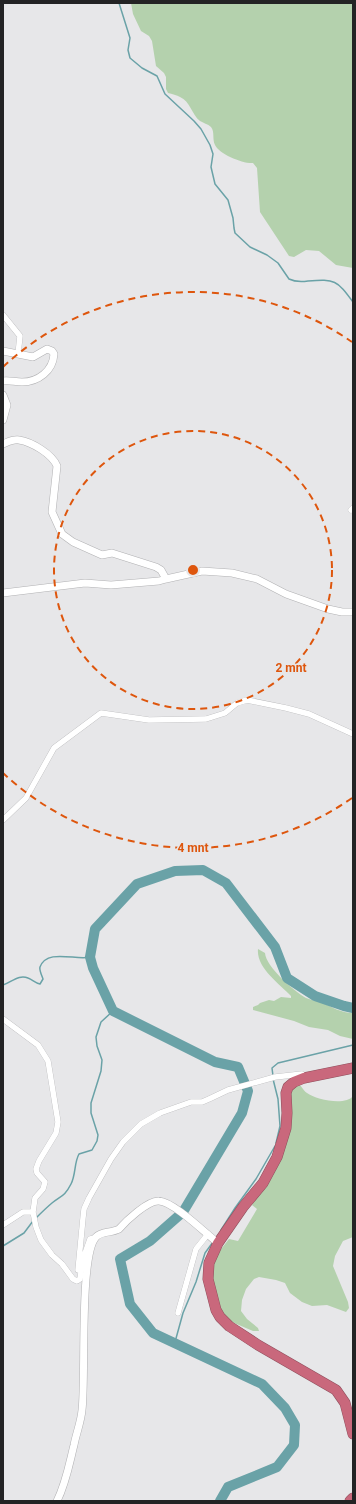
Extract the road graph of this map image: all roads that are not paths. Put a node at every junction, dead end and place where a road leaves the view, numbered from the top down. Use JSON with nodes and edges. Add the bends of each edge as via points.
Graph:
{"nodes":[{"id":1,"x":3,"y":315,"type":"edge"},
{"id":2,"x":3,"y":351,"type":"edge"},
{"id":3,"x":18,"y":354,"type":"junction"},
{"id":4,"x":3,"y":381,"type":"edge"},
{"id":5,"x":3,"y":395,"type":"edge"},
{"id":6,"x":3,"y":420,"type":"edge"},
{"id":7,"x":3,"y":444,"type":"edge"},
{"id":8,"x":166,"y":578,"type":"junction"},
{"id":9,"x":3,"y":593,"type":"edge"},
{"id":10,"x":353,"y":612,"type":"edge"},
{"id":11,"x":353,"y":734,"type":"edge"},
{"id":12,"x":3,"y":820,"type":"edge"},
{"id":13,"x":3,"y":1019,"type":"edge"},
{"id":14,"x":353,"y":1068,"type":"edge"},
{"id":15,"x":304,"y":1078,"type":"junction"},
{"id":16,"x":33,"y":1212,"type":"junction"},
{"id":17,"x":3,"y":1225,"type":"edge"},
{"id":18,"x":95,"y":1238,"type":"junction"},
{"id":19,"x":214,"y":1239,"type":"junction"},
{"id":20,"x":77,"y":1280,"type":"junction"},
{"id":21,"x":178,"y":1313,"type":"dead end"},
{"id":22,"x":353,"y":1434,"type":"edge"},
{"id":23,"x":353,"y":1498,"type":"edge"},
{"id":24,"x":57,"y":1501,"type":"edge"},
{"id":25,"x":350,"y":1501,"type":"edge"}],
"edges":[{"from":1,"to":3,"type":"street","via":[[20,336]]},
{"from":2,"to":3,"type":"street"},
{"from":3,"to":4,"type":"street","via":[[33,357],[48,349],[52,351],[53,357],[48,369],[37,379],[23,382]]},
{"from":5,"to":6,"type":"street","via":[[8,405]]},
{"from":7,"to":8,"type":"street","via":[[14,440],[23,442],[46,452],[55,462],[57,466],[52,512],[64,536],[102,555],[112,553],[156,567]]},
{"from":8,"to":9,"type":"street","via":[[159,581],[111,585],[85,583]]},
{"from":8,"to":10,"type":"street","via":[[202,571],[243,575],[328,609]]},
{"from":11,"to":12,"type":"street","via":[[309,714],[247,700],[237,703],[225,713],[206,719],[149,720],[102,713],[54,748],[26,798]]},
{"from":13,"to":16,"type":"street","via":[[38,1045],[46,1056],[58,1118],[56,1133],[36,1169],[45,1180],[45,1184],[36,1198]]},
{"from":14,"to":15,"type":"highway"},
{"from":15,"to":19,"type":"highway","via":[[288,1087],[286,1128],[274,1164],[263,1183]]},
{"from":15,"to":20,"type":"street","via":[[302,1074],[275,1077],[228,1090],[209,1100],[191,1102],[146,1120],[123,1142],[96,1183],[84,1209]]},
{"from":16,"to":17,"type":"street","via":[[23,1212]]},
{"from":16,"to":20,"type":"street","via":[[41,1240],[73,1279]]},
{"from":18,"to":19,"type":"street","via":[[101,1234],[114,1232],[152,1203],[159,1201],[174,1208]]},
{"from":18,"to":20,"type":"street","via":[[90,1239],[88,1243],[80,1279]]},
{"from":18,"to":24,"type":"street","via":[[91,1247],[86,1290],[82,1412],[64,1487]]},
{"from":19,"to":21,"type":"street","via":[[196,1249]]},
{"from":19,"to":22,"type":"highway","via":[[208,1279],[213,1303],[220,1317],[258,1345],[336,1390],[345,1403]]},
{"from":23,"to":25,"type":"highway"}]}
